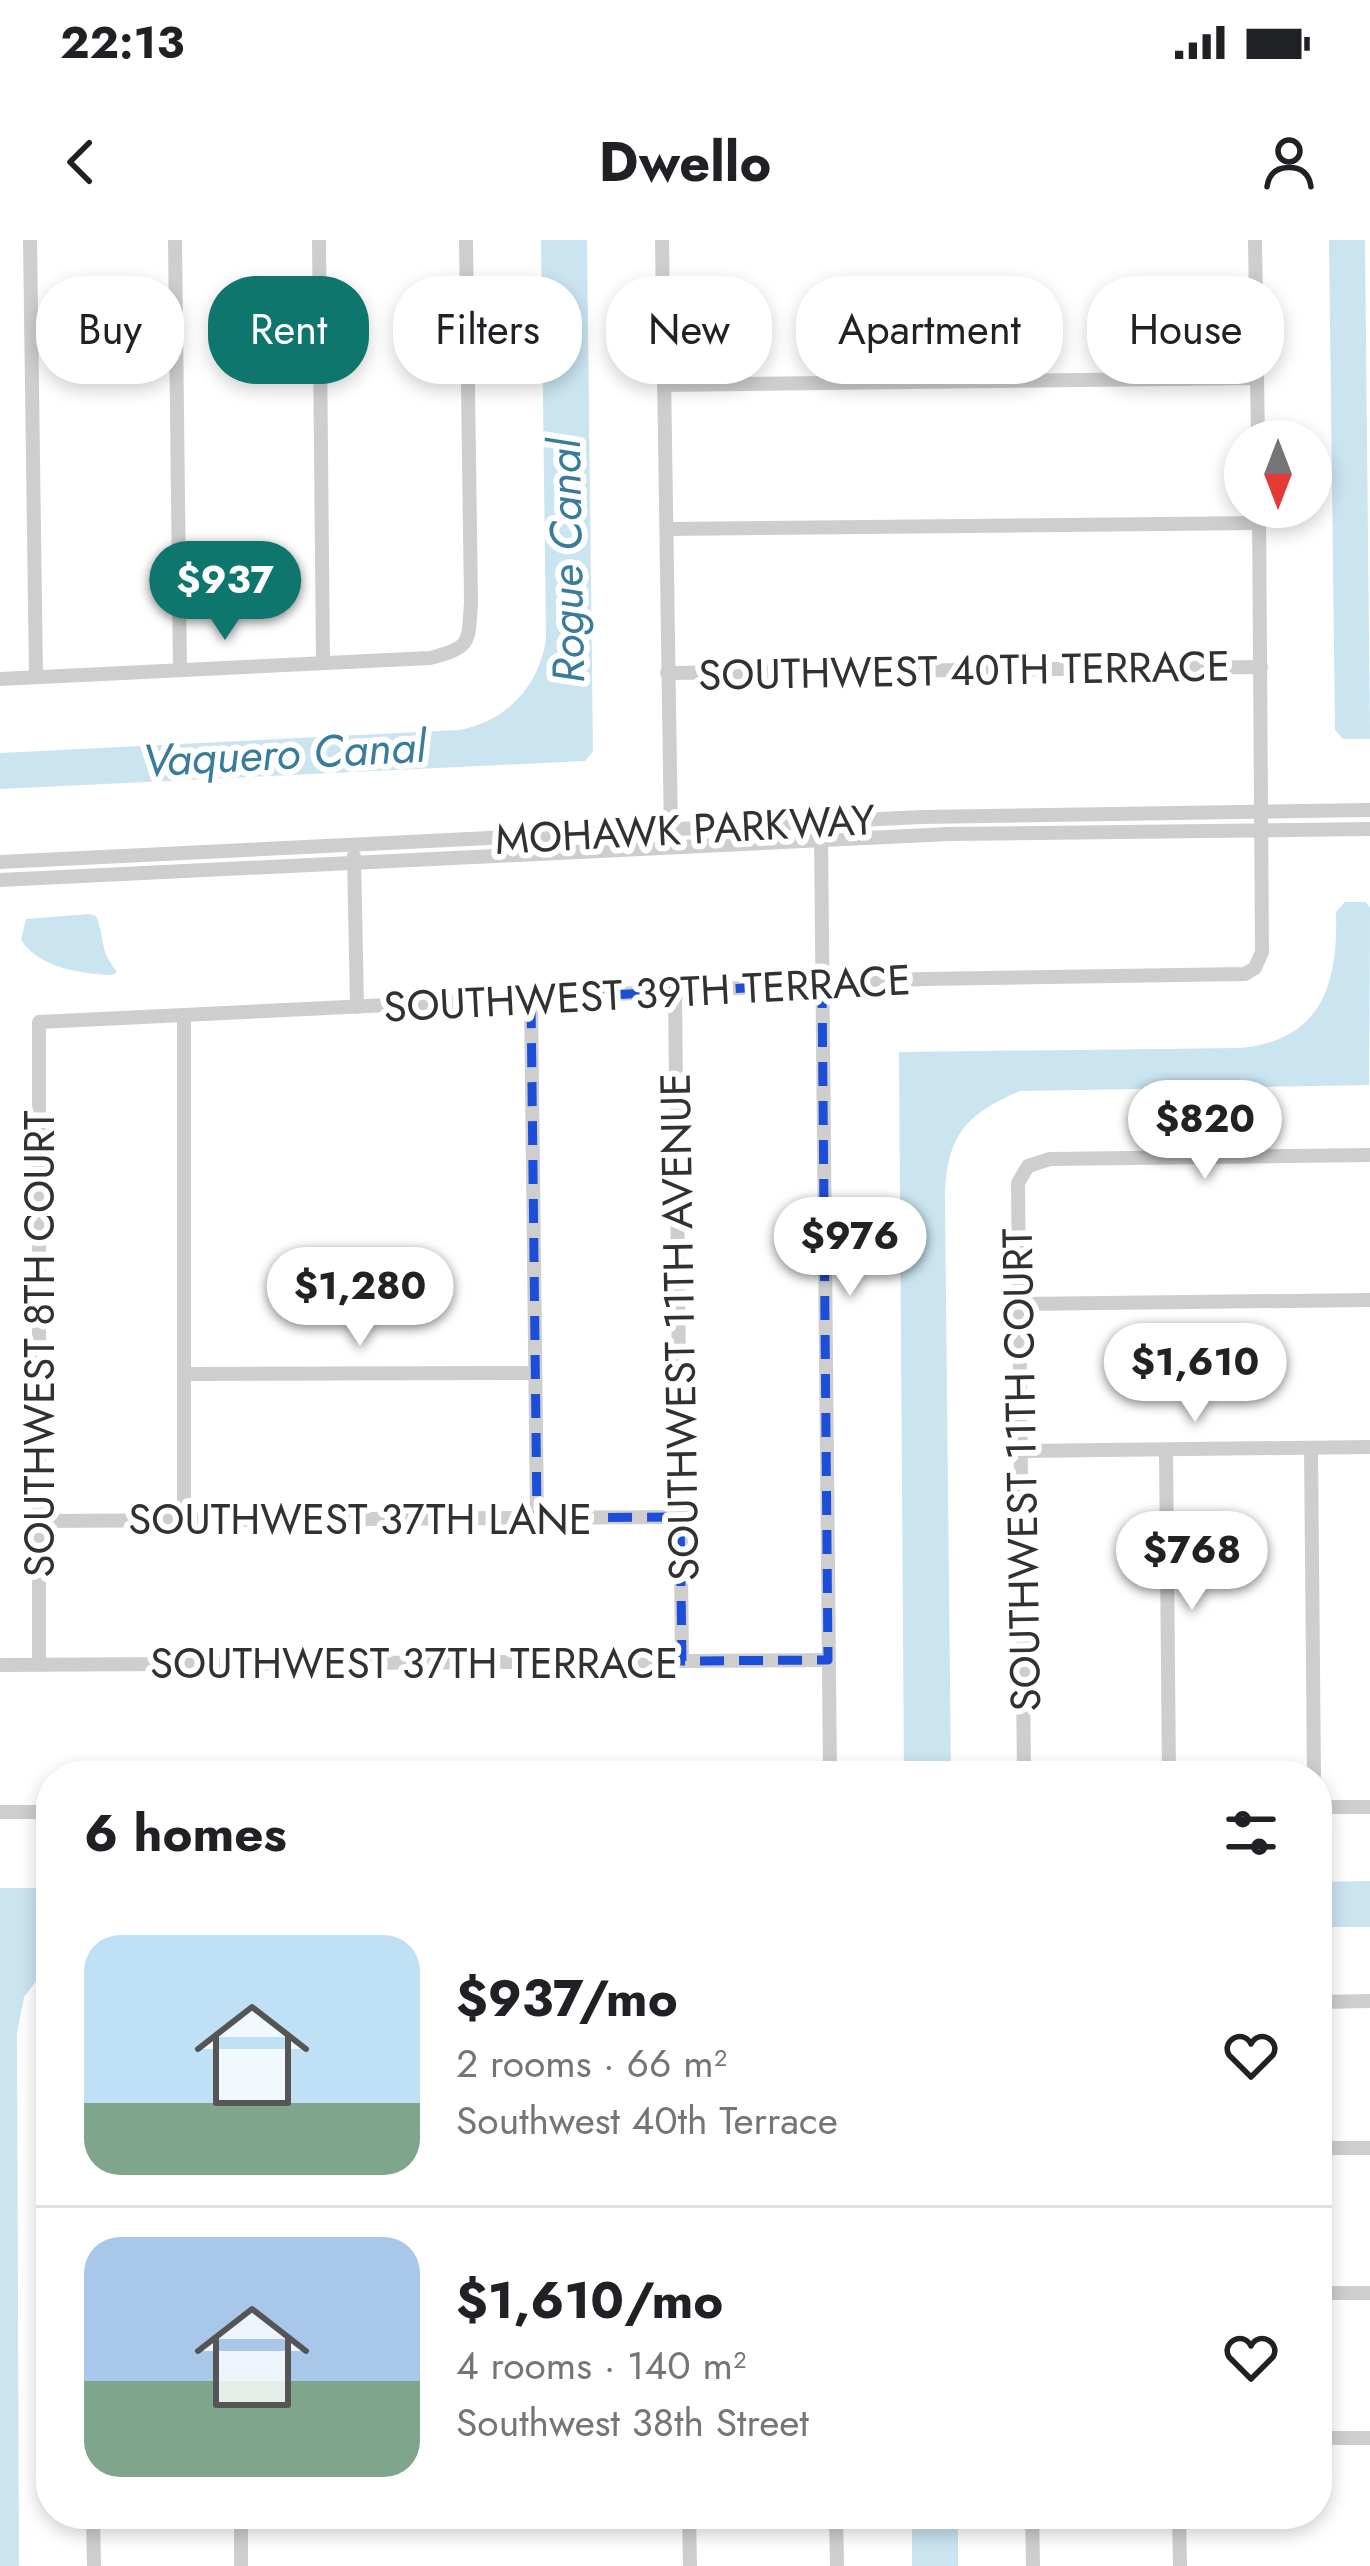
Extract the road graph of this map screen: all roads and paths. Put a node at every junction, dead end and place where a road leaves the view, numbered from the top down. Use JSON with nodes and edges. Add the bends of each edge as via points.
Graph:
{"nodes":[{"id":1,"x":30,"y":240,"type":"edge"},
{"id":2,"x":175,"y":240,"type":"edge"},
{"id":3,"x":320,"y":240,"type":"edge"},
{"id":4,"x":466,"y":240,"type":"edge"},
{"id":5,"x":662,"y":240,"type":"edge"},
{"id":6,"x":1256,"y":240,"type":"edge"},
{"id":7,"x":1256,"y":276,"type":"edge"},
{"id":8,"x":1087,"y":380,"type":"edge"},
{"id":9,"x":1257,"y":384,"type":"edge"},
{"id":10,"x":664,"y":385,"type":"junction"},
{"id":11,"x":1258,"y":420,"type":"edge"},
{"id":12,"x":1224,"y":516,"type":"edge"},
{"id":13,"x":1259,"y":528,"type":"edge"},
{"id":14,"x":667,"y":529,"type":"junction"},
{"id":15,"x":323,"y":663,"type":"junction"},
{"id":16,"x":1261,"y":668,"type":"junction"},
{"id":17,"x":180,"y":670,"type":"junction"},
{"id":18,"x":667,"y":673,"type":"junction"},
{"id":19,"x":36,"y":677,"type":"junction"},
{"id":20,"x":0,"y":679,"type":"edge"},
{"id":21,"x":1370,"y":810,"type":"edge"},
{"id":22,"x":1263,"y":812,"type":"junction"},
{"id":23,"x":821,"y":822,"type":"junction"},
{"id":24,"x":670,"y":829,"type":"junction"},
{"id":25,"x":1370,"y":829,"type":"edge"},
{"id":26,"x":1263,"y":831,"type":"junction"},
{"id":27,"x":821,"y":841,"type":"junction"},
{"id":28,"x":354,"y":845,"type":"junction"},
{"id":29,"x":671,"y":848,"type":"junction"},
{"id":30,"x":0,"y":862,"type":"edge"},
{"id":31,"x":354,"y":863,"type":"junction"},
{"id":32,"x":0,"y":880,"type":"edge"},
{"id":33,"x":822,"y":984,"type":"junction"},
{"id":34,"x":675,"y":992,"type":"junction"},
{"id":35,"x":531,"y":999,"type":"junction"},
{"id":36,"x":356,"y":1007,"type":"junction"},
{"id":37,"x":184,"y":1016,"type":"junction"},
{"id":38,"x":39,"y":1022,"type":"joint"},
{"id":39,"x":1370,"y":1156,"type":"edge"},
{"id":40,"x":1370,"y":1300,"type":"edge"},
{"id":41,"x":1019,"y":1304,"type":"junction"},
{"id":42,"x":534,"y":1373,"type":"junction"},
{"id":43,"x":185,"y":1374,"type":"junction"},
{"id":44,"x":1370,"y":1447,"type":"edge"},
{"id":45,"x":1311,"y":1448,"type":"junction"},
{"id":46,"x":1166,"y":1450,"type":"junction"},
{"id":47,"x":1021,"y":1451,"type":"junction"},
{"id":48,"x":680,"y":1517,"type":"junction"},
{"id":49,"x":537,"y":1518,"type":"junction"},
{"id":50,"x":184,"y":1520,"type":"junction"},
{"id":51,"x":40,"y":1521,"type":"junction"},
{"id":52,"x":828,"y":1660,"type":"junction"},
{"id":53,"x":682,"y":1661,"type":"junction"},
{"id":54,"x":0,"y":1665,"type":"edge"},
{"id":55,"x":39,"y":1665,"type":"junction"},
{"id":56,"x":830,"y":1761,"type":"edge"},
{"id":57,"x":1024,"y":1761,"type":"edge"},
{"id":58,"x":1168,"y":1761,"type":"edge"},
{"id":59,"x":1314,"y":1761,"type":"edge"},
{"id":60,"x":1370,"y":1807,"type":"edge"},
{"id":61,"x":1332,"y":1808,"type":"edge"},
{"id":62,"x":0,"y":1812,"type":"edge"},
{"id":63,"x":36,"y":1812,"type":"edge"},
{"id":64,"x":1370,"y":2001,"type":"edge"},
{"id":65,"x":1332,"y":2002,"type":"edge"},
{"id":66,"x":1332,"y":2148,"type":"edge"},
{"id":67,"x":1370,"y":2148,"type":"edge"},
{"id":68,"x":1332,"y":2293,"type":"edge"},
{"id":69,"x":1370,"y":2293,"type":"edge"},
{"id":70,"x":1332,"y":2438,"type":"edge"},
{"id":71,"x":1370,"y":2438,"type":"edge"},
{"id":72,"x":93,"y":2529,"type":"edge"},
{"id":73,"x":241,"y":2529,"type":"edge"},
{"id":74,"x":689,"y":2529,"type":"edge"},
{"id":75,"x":836,"y":2529,"type":"edge"},
{"id":76,"x":1032,"y":2529,"type":"edge"},
{"id":77,"x":1179,"y":2529,"type":"edge"},
{"id":78,"x":94,"y":2566,"type":"edge"},
{"id":79,"x":241,"y":2566,"type":"edge"},
{"id":80,"x":690,"y":2566,"type":"edge"},
{"id":81,"x":837,"y":2566,"type":"edge"},
{"id":82,"x":1033,"y":2566,"type":"edge"},
{"id":83,"x":1180,"y":2566,"type":"edge"}],
"edges":[{"from":1,"to":19,"type":"street"},
{"from":2,"to":17,"type":"street"},
{"from":3,"to":15,"type":"street"},
{"from":4,"to":15,"type":"street","via":[[468,640],[430,658]]},
{"from":5,"to":10,"type":"street"},
{"from":6,"to":7,"type":"street"},
{"from":8,"to":10,"type":"street"},
{"from":9,"to":11,"type":"street"},
{"from":10,"to":14,"type":"street"},
{"from":12,"to":14,"type":"street"},
{"from":13,"to":16,"type":"street"},
{"from":14,"to":18,"type":"street"},
{"from":15,"to":17,"type":"street"},
{"from":16,"to":18,"type":"street","name":"SOUTHWEST 40TH TERRACE"},
{"from":16,"to":22,"type":"street"},
{"from":17,"to":19,"type":"street"},
{"from":18,"to":24,"type":"street"},
{"from":19,"to":20,"type":"street"},
{"from":21,"to":22,"type":"street","name":"MOHAWK PARKWAY"},
{"from":22,"to":23,"type":"street","name":"MOHAWK PARKWAY"},
{"from":22,"to":26,"type":"street"},
{"from":23,"to":24,"type":"street","name":"MOHAWK PARKWAY"},
{"from":23,"to":27,"type":"street"},
{"from":24,"to":28,"type":"street","name":"MOHAWK PARKWAY"},
{"from":24,"to":29,"type":"street"},
{"from":25,"to":26,"type":"street","name":"MOHAWK PARKWAY"},
{"from":26,"to":27,"type":"street","name":"MOHAWK PARKWAY"},
{"from":26,"to":33,"type":"street","name":"SOUTHWEST 39TH TERRACE","via":[[1262,952],[1245,974]]},
{"from":27,"to":29,"type":"street","name":"MOHAWK PARKWAY"},
{"from":27,"to":33,"type":"street"},
{"from":28,"to":30,"type":"street","name":"MOHAWK PARKWAY"},
{"from":28,"to":31,"type":"street"},
{"from":29,"to":31,"type":"street","name":"MOHAWK PARKWAY"},
{"from":31,"to":32,"type":"street","name":"MOHAWK PARKWAY"},
{"from":31,"to":36,"type":"street"},
{"from":33,"to":34,"type":"street","name":"SOUTHWEST 39TH TERRACE"},
{"from":33,"to":52,"type":"street"},
{"from":34,"to":35,"type":"street","name":"SOUTHWEST 39TH TERRACE"},
{"from":34,"to":48,"type":"street","name":"SOUTHWEST 11TH AVENUE"},
{"from":35,"to":36,"type":"street","name":"SOUTHWEST 39TH TERRACE"},
{"from":35,"to":42,"type":"street"},
{"from":36,"to":37,"type":"street","name":"SOUTHWEST 39TH TERRACE"},
{"from":37,"to":38,"type":"street","name":"SOUTHWEST 39TH TERRACE"},
{"from":37,"to":43,"type":"street"},
{"from":38,"to":51,"type":"street","name":"SOUTHWEST 8TH COURT"},
{"from":39,"to":41,"type":"street","name":"SOUTHWEST 11TH COURT","via":[[1050,1159],[1028,1166],[1018,1183]]},
{"from":40,"to":41,"type":"street"},
{"from":41,"to":47,"type":"street","name":"SOUTHWEST 11TH COURT"},
{"from":42,"to":43,"type":"street"},
{"from":42,"to":49,"type":"street"},
{"from":43,"to":50,"type":"street"},
{"from":44,"to":45,"type":"street"},
{"from":45,"to":46,"type":"street"},
{"from":45,"to":59,"type":"street"},
{"from":46,"to":47,"type":"street"},
{"from":46,"to":58,"type":"street"},
{"from":47,"to":57,"type":"street","name":"SOUTHWEST 11TH COURT"},
{"from":48,"to":49,"type":"street","name":"SOUTHWEST 37TH LANE"},
{"from":48,"to":53,"type":"street","name":"SOUTHWEST 11TH AVENUE"},
{"from":49,"to":50,"type":"street","name":"SOUTHWEST 37TH LANE"},
{"from":50,"to":51,"type":"street","name":"SOUTHWEST 37TH LANE"},
{"from":51,"to":55,"type":"street","name":"SOUTHWEST 8TH COURT"},
{"from":52,"to":53,"type":"street","name":"SOUTHWEST 37TH TERRACE"},
{"from":52,"to":56,"type":"street"},
{"from":53,"to":55,"type":"street","name":"SOUTHWEST 37TH TERRACE"},
{"from":54,"to":55,"type":"street","name":"SOUTHWEST 37TH TERRACE"},
{"from":60,"to":61,"type":"street"},
{"from":62,"to":63,"type":"street"},
{"from":64,"to":65,"type":"street"},
{"from":66,"to":67,"type":"street"},
{"from":68,"to":69,"type":"street"},
{"from":70,"to":71,"type":"street"},
{"from":72,"to":78,"type":"street"},
{"from":73,"to":79,"type":"street"},
{"from":74,"to":80,"type":"street"},
{"from":75,"to":81,"type":"street"},
{"from":76,"to":82,"type":"street"},
{"from":77,"to":83,"type":"street"}]}
